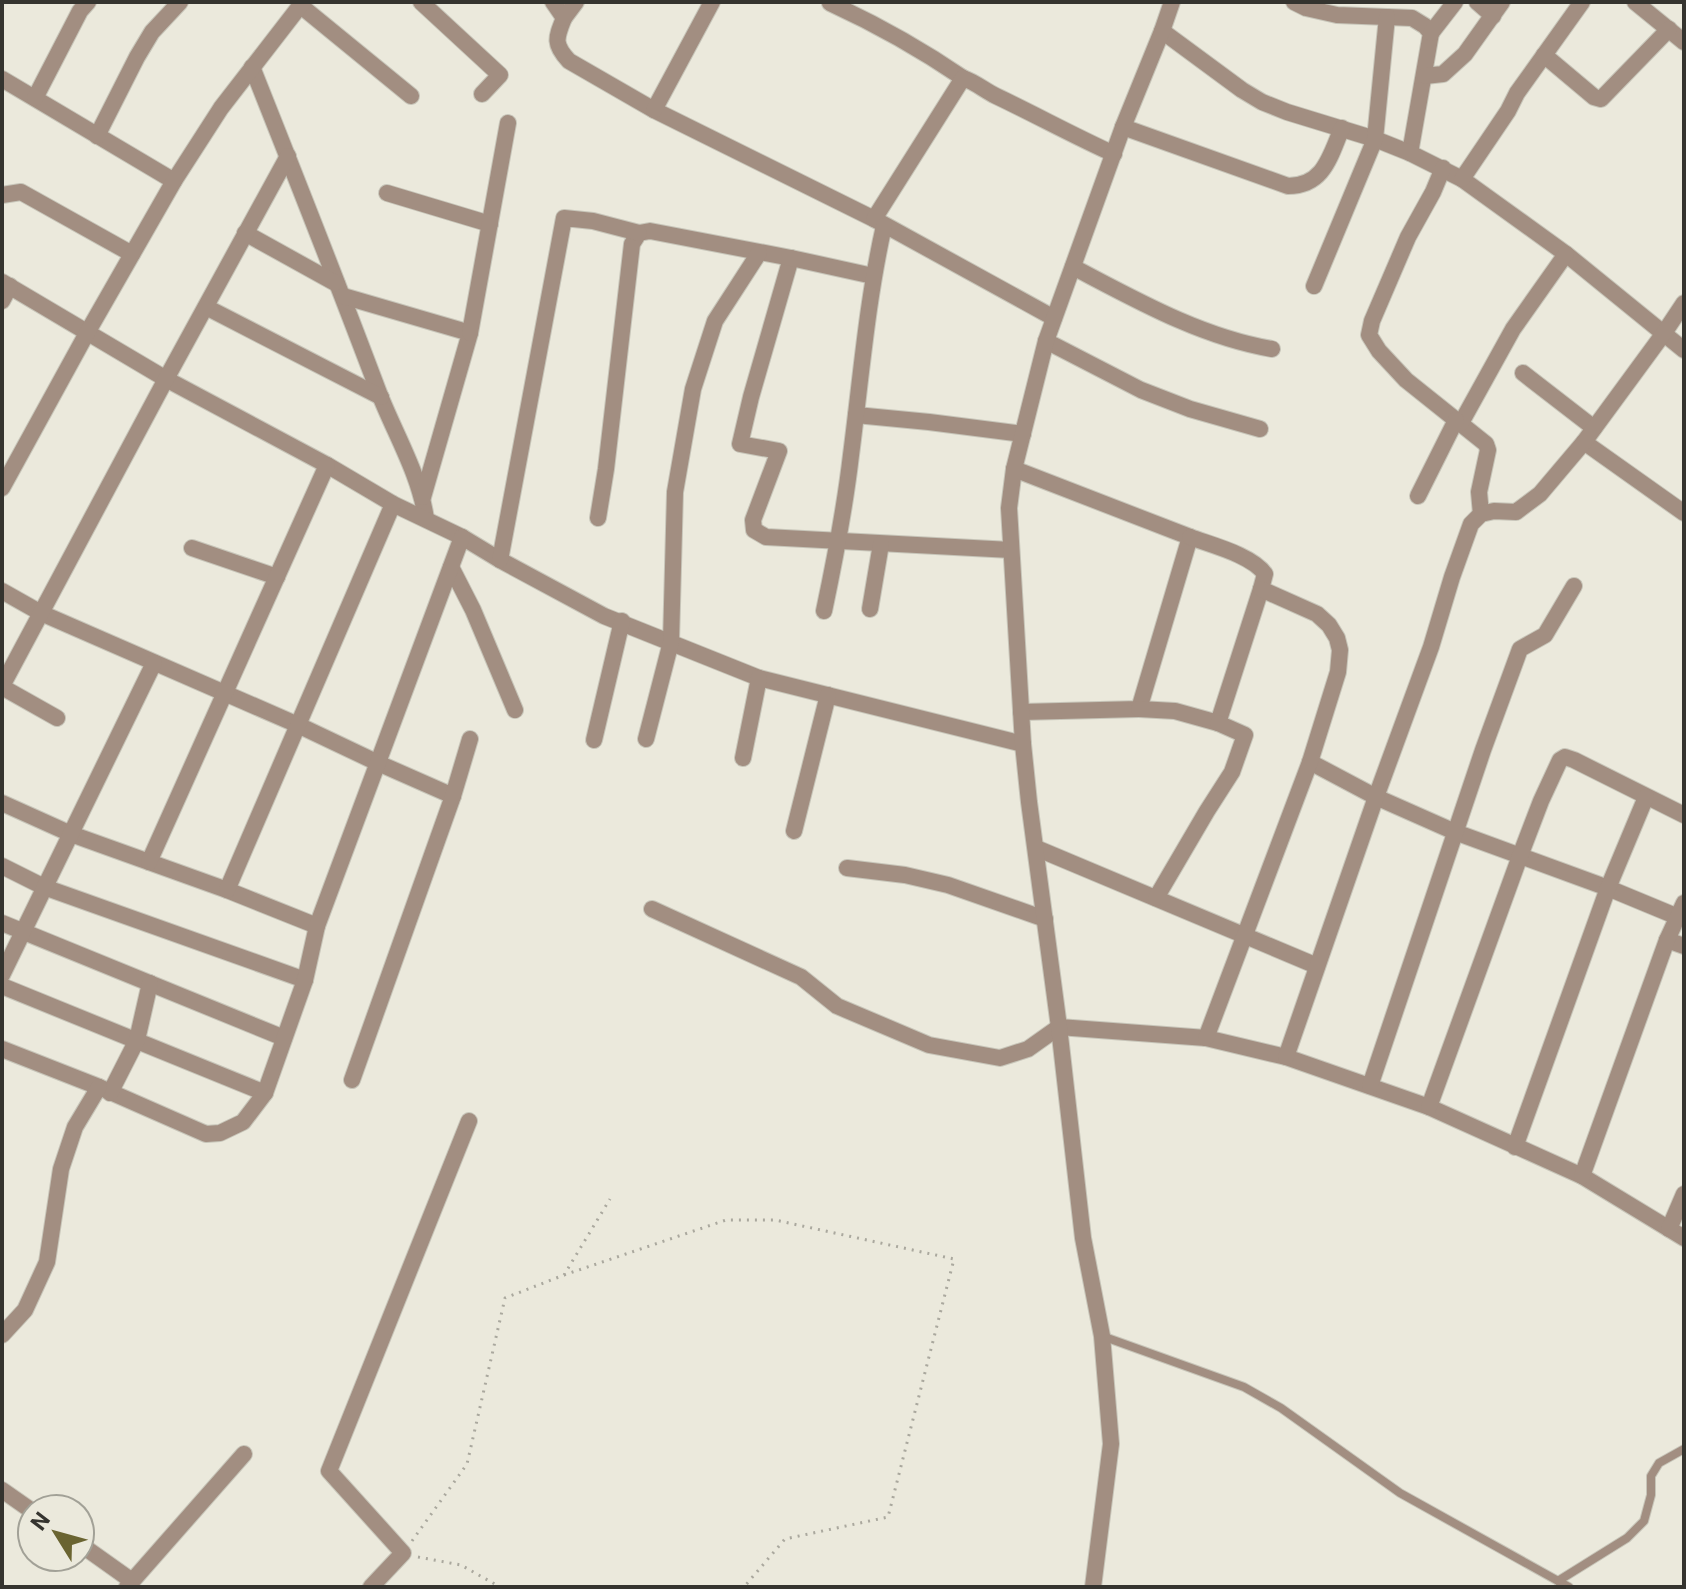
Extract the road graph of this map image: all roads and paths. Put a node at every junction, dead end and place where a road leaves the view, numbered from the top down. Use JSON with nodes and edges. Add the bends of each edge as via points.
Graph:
{"nodes":[{"id":1,"x":88,"y":2,"type":"edge"},
{"id":2,"x":180,"y":2,"type":"edge"},
{"id":3,"x":421,"y":2,"type":"edge"},
{"id":4,"x":553,"y":2,"type":"edge"},
{"id":5,"x":576,"y":2,"type":"edge"},
{"id":6,"x":712,"y":2,"type":"edge"},
{"id":7,"x":829,"y":2,"type":"edge"},
{"id":8,"x":1172,"y":2,"type":"edge"},
{"id":9,"x":1294,"y":2,"type":"edge"},
{"id":10,"x":1455,"y":2,"type":"edge"},
{"id":11,"x":1477,"y":2,"type":"edge"},
{"id":12,"x":1582,"y":2,"type":"edge"},
{"id":13,"x":1635,"y":2,"type":"edge"},
{"id":14,"x":302,"y":4,"type":"edge"},
{"id":15,"x":1498,"y":9,"type":"edge"},
{"id":16,"x":1415,"y":10,"type":"edge"},
{"id":17,"x":1387,"y":17,"type":"junction"},
{"id":18,"x":564,"y":18,"type":"junction"},
{"id":19,"x":1162,"y":31,"type":"junction"},
{"id":20,"x":1431,"y":33,"type":"junction"},
{"id":21,"x":1679,"y":35,"type":"edge"},
{"id":22,"x":1544,"y":55,"type":"junction"},
{"id":23,"x":252,"y":67,"type":"junction"},
{"id":24,"x":1425,"y":76,"type":"junction"},
{"id":25,"x":963,"y":78,"type":"junction"},
{"id":26,"x":2,"y":79,"type":"edge"},
{"id":27,"x":482,"y":94,"type":"dead end"},
{"id":28,"x":411,"y":96,"type":"dead end"},
{"id":29,"x":35,"y":98,"type":"junction"},
{"id":30,"x":654,"y":110,"type":"junction"},
{"id":31,"x":508,"y":123,"type":"dead end"},
{"id":32,"x":1123,"y":127,"type":"junction"},
{"id":33,"x":1342,"y":128,"type":"junction"},
{"id":34,"x":97,"y":136,"type":"junction"},
{"id":35,"x":1375,"y":139,"type":"junction"},
{"id":36,"x":1410,"y":153,"type":"junction"},
{"id":37,"x":1114,"y":154,"type":"junction"},
{"id":38,"x":288,"y":156,"type":"junction"},
{"id":39,"x":1443,"y":168,"type":"junction"},
{"id":40,"x":1462,"y":179,"type":"junction"},
{"id":41,"x":174,"y":181,"type":"junction"},
{"id":42,"x":387,"y":193,"type":"dead end"},
{"id":43,"x":2,"y":195,"type":"edge"},
{"id":44,"x":879,"y":222,"type":"junction"},
{"id":45,"x":490,"y":224,"type":"junction"},
{"id":46,"x":245,"y":233,"type":"junction"},
{"id":47,"x":639,"y":233,"type":"junction"},
{"id":48,"x":759,"y":253,"type":"junction"},
{"id":49,"x":132,"y":254,"type":"junction"},
{"id":50,"x":1566,"y":254,"type":"junction"},
{"id":51,"x":791,"y":258,"type":"junction"},
{"id":52,"x":1073,"y":267,"type":"junction"},
{"id":53,"x":873,"y":276,"type":"junction"},
{"id":54,"x":1314,"y":286,"type":"dead end"},
{"id":55,"x":5,"y":290,"type":"edge"},
{"id":56,"x":340,"y":290,"type":"junction"},
{"id":57,"x":1684,"y":303,"type":"edge"},
{"id":58,"x":206,"y":307,"type":"junction"},
{"id":59,"x":1054,"y":318,"type":"junction"},
{"id":60,"x":87,"y":333,"type":"junction"},
{"id":61,"x":470,"y":333,"type":"junction"},
{"id":62,"x":1664,"y":333,"type":"junction"},
{"id":63,"x":1046,"y":341,"type":"junction"},
{"id":64,"x":1272,"y":349,"type":"dead end"},
{"id":65,"x":1684,"y":350,"type":"edge"},
{"id":66,"x":1523,"y":373,"type":"dead end"},
{"id":67,"x":166,"y":379,"type":"junction"},
{"id":68,"x":381,"y":397,"type":"junction"},
{"id":69,"x":856,"y":415,"type":"junction"},
{"id":70,"x":1458,"y":422,"type":"junction"},
{"id":71,"x":1260,"y":429,"type":"dead end"},
{"id":72,"x":1023,"y":434,"type":"junction"},
{"id":73,"x":1589,"y":435,"type":"junction"},
{"id":74,"x":327,"y":465,"type":"junction"},
{"id":75,"x":1014,"y":469,"type":"junction"},
{"id":76,"x":2,"y":488,"type":"edge"},
{"id":77,"x":1418,"y":496,"type":"dead end"},
{"id":78,"x":423,"y":497,"type":"junction"},
{"id":79,"x":393,"y":504,"type":"junction"},
{"id":80,"x":1684,"y":513,"type":"edge"},
{"id":81,"x":1481,"y":514,"type":"junction"},
{"id":82,"x":598,"y":518,"type":"dead end"},
{"id":83,"x":426,"y":519,"type":"junction"},
{"id":84,"x":462,"y":537,"type":"junction"},
{"id":85,"x":1190,"y":537,"type":"junction"},
{"id":86,"x":838,"y":541,"type":"junction"},
{"id":87,"x":881,"y":544,"type":"junction"},
{"id":88,"x":192,"y":548,"type":"dead end"},
{"id":89,"x":1011,"y":550,"type":"junction"},
{"id":90,"x":500,"y":560,"type":"junction"},
{"id":91,"x":451,"y":567,"type":"junction"},
{"id":92,"x":277,"y":577,"type":"junction"},
{"id":93,"x":1574,"y":586,"type":"dead end"},
{"id":94,"x":1261,"y":589,"type":"junction"},
{"id":95,"x":2,"y":591,"type":"edge"},
{"id":96,"x":870,"y":609,"type":"dead end"},
{"id":97,"x":824,"y":611,"type":"dead end"},
{"id":98,"x":41,"y":613,"type":"junction"},
{"id":99,"x":622,"y":621,"type":"junction"},
{"id":100,"x":671,"y":642,"type":"junction"},
{"id":101,"x":154,"y":663,"type":"junction"},
{"id":102,"x":759,"y":678,"type":"junction"},
{"id":103,"x":2,"y":687,"type":"edge"},
{"id":104,"x":224,"y":694,"type":"junction"},
{"id":105,"x":828,"y":695,"type":"junction"},
{"id":106,"x":1139,"y":709,"type":"junction"},
{"id":107,"x":515,"y":710,"type":"dead end"},
{"id":108,"x":1021,"y":712,"type":"junction"},
{"id":109,"x":57,"y":718,"type":"dead end"},
{"id":110,"x":1218,"y":723,"type":"junction"},
{"id":111,"x":298,"y":725,"type":"junction"},
{"id":112,"x":470,"y":739,"type":"dead end"},
{"id":113,"x":646,"y":739,"type":"dead end"},
{"id":114,"x":594,"y":740,"type":"dead end"},
{"id":115,"x":1023,"y":744,"type":"junction"},
{"id":116,"x":743,"y":758,"type":"dead end"},
{"id":117,"x":1310,"y":762,"type":"junction"},
{"id":118,"x":378,"y":763,"type":"junction"},
{"id":119,"x":453,"y":796,"type":"junction"},
{"id":120,"x":1376,"y":797,"type":"junction"},
{"id":121,"x":1646,"y":797,"type":"junction"},
{"id":122,"x":2,"y":803,"type":"edge"},
{"id":123,"x":1684,"y":815,"type":"edge"},
{"id":124,"x":794,"y":831,"type":"dead end"},
{"id":125,"x":1455,"y":832,"type":"junction"},
{"id":126,"x":71,"y":834,"type":"junction"},
{"id":127,"x":1036,"y":848,"type":"junction"},
{"id":128,"x":1520,"y":856,"type":"junction"},
{"id":129,"x":149,"y":862,"type":"junction"},
{"id":130,"x":2,"y":866,"type":"edge"},
{"id":131,"x":847,"y":868,"type":"dead end"},
{"id":132,"x":44,"y":887,"type":"junction"},
{"id":133,"x":1608,"y":888,"type":"junction"},
{"id":134,"x":227,"y":890,"type":"junction"},
{"id":135,"x":1156,"y":898,"type":"junction"},
{"id":136,"x":652,"y":909,"type":"dead end"},
{"id":137,"x":1681,"y":910,"type":"edge"},
{"id":138,"x":1045,"y":919,"type":"junction"},
{"id":139,"x":2,"y":923,"type":"edge"},
{"id":140,"x":317,"y":926,"type":"junction"},
{"id":141,"x":23,"y":933,"type":"junction"},
{"id":142,"x":1245,"y":936,"type":"junction"},
{"id":143,"x":1667,"y":940,"type":"junction"},
{"id":144,"x":1684,"y":946,"type":"edge"},
{"id":145,"x":1317,"y":966,"type":"junction"},
{"id":146,"x":2,"y":975,"type":"edge"},
{"id":147,"x":305,"y":980,"type":"junction"},
{"id":148,"x":150,"y":983,"type":"junction"},
{"id":149,"x":2,"y":986,"type":"edge"},
{"id":150,"x":1059,"y":1027,"type":"junction"},
{"id":151,"x":284,"y":1038,"type":"junction"},
{"id":152,"x":1206,"y":1038,"type":"junction"},
{"id":153,"x":137,"y":1040,"type":"junction"},
{"id":154,"x":2,"y":1049,"type":"edge"},
{"id":155,"x":1286,"y":1057,"type":"junction"},
{"id":156,"x":352,"y":1080,"type":"dead end"},
{"id":157,"x":1370,"y":1086,"type":"junction"},
{"id":158,"x":104,"y":1090,"type":"junction"},
{"id":159,"x":265,"y":1093,"type":"junction"},
{"id":160,"x":1429,"y":1107,"type":"junction"},
{"id":161,"x":469,"y":1121,"type":"dead end"},
{"id":162,"x":1515,"y":1147,"type":"junction"},
{"id":163,"x":1582,"y":1176,"type":"junction"},
{"id":164,"x":1684,"y":1194,"type":"edge"},
{"id":165,"x":610,"y":1199,"type":"dead end"},
{"id":166,"x":1669,"y":1229,"type":"junction"},
{"id":167,"x":1684,"y":1238,"type":"edge"},
{"id":168,"x":564,"y":1275,"type":"junction"},
{"id":169,"x":2,"y":1335,"type":"edge"},
{"id":170,"x":1102,"y":1336,"type":"junction"},
{"id":171,"x":1684,"y":1449,"type":"edge"},
{"id":172,"x":244,"y":1454,"type":"dead end"},
{"id":173,"x":403,"y":1553,"type":"junction"},
{"id":174,"x":96,"y":1557,"type":"edge"},
{"id":175,"x":1558,"y":1581,"type":"junction"},
{"id":176,"x":129,"y":1584,"type":"edge"},
{"id":177,"x":371,"y":1587,"type":"edge"},
{"id":178,"x":500,"y":1587,"type":"edge"},
{"id":179,"x":744,"y":1587,"type":"edge"},
{"id":180,"x":1093,"y":1587,"type":"edge"},
{"id":181,"x":1569,"y":1587,"type":"edge"}],
"edges":[{"from":1,"to":29,"type":"street"},
{"from":2,"to":34,"type":"street","via":[[152,32]]},
{"from":3,"to":27,"type":"street","via":[[500,75]]},
{"from":4,"to":18,"type":"street"},
{"from":5,"to":18,"type":"street"},
{"from":6,"to":30,"type":"street"},
{"from":7,"to":25,"type":"street","via":[[923,50]]},
{"from":8,"to":19,"type":"street"},
{"from":9,"to":17,"type":"street","via":[[1337,15]]},
{"from":10,"to":20,"type":"street"},
{"from":11,"to":15,"type":"street"},
{"from":12,"to":22,"type":"street"},
{"from":13,"to":21,"type":"street"},
{"from":14,"to":23,"type":"street"},
{"from":14,"to":28,"type":"street"},
{"from":15,"to":24,"type":"street","via":[[1465,54],[1443,74]]},
{"from":16,"to":17,"type":"street"},
{"from":16,"to":20,"type":"street"},
{"from":17,"to":35,"type":"street"},
{"from":18,"to":30,"type":"street","via":[[558,49],[569,61]]},
{"from":19,"to":32,"type":"street"},
{"from":19,"to":33,"type":"street","via":[[1262,102]]},
{"from":20,"to":24,"type":"street"},
{"from":21,"to":22,"type":"street","via":[[1601,99]]},
{"from":22,"to":40,"type":"street"},
{"from":23,"to":38,"type":"street"},
{"from":23,"to":41,"type":"street"},
{"from":24,"to":36,"type":"street"},
{"from":25,"to":37,"type":"street"},
{"from":25,"to":44,"type":"street"},
{"from":26,"to":29,"type":"street"},
{"from":29,"to":34,"type":"street"},
{"from":30,"to":44,"type":"street"},
{"from":31,"to":45,"type":"street"},
{"from":32,"to":33,"type":"street","via":[[1288,186],[1311,183],[1327,164]]},
{"from":32,"to":37,"type":"street"},
{"from":33,"to":35,"type":"street"},
{"from":34,"to":41,"type":"street"},
{"from":35,"to":36,"type":"street"},
{"from":35,"to":54,"type":"street"},
{"from":36,"to":39,"type":"street"},
{"from":37,"to":52,"type":"street"},
{"from":38,"to":46,"type":"street"},
{"from":38,"to":56,"type":"street"},
{"from":39,"to":40,"type":"street"},
{"from":39,"to":70,"type":"street","via":[[1408,237],[1369,335],[1406,380]]},
{"from":40,"to":50,"type":"street"},
{"from":41,"to":49,"type":"street"},
{"from":42,"to":45,"type":"street"},
{"from":43,"to":49,"type":"street","via":[[21,192]]},
{"from":44,"to":53,"type":"street"},
{"from":44,"to":59,"type":"street"},
{"from":45,"to":61,"type":"street"},
{"from":46,"to":56,"type":"street"},
{"from":46,"to":58,"type":"street"},
{"from":47,"to":48,"type":"street"},
{"from":47,"to":82,"type":"street","via":[[632,244]]},
{"from":47,"to":90,"type":"street","via":[[564,218]]},
{"from":48,"to":51,"type":"street"},
{"from":48,"to":100,"type":"street","via":[[715,321],[693,389],[675,492]]},
{"from":49,"to":60,"type":"street"},
{"from":50,"to":62,"type":"street"},
{"from":50,"to":70,"type":"street","via":[[1513,329]]},
{"from":51,"to":53,"type":"street"},
{"from":51,"to":86,"type":"street","via":[[740,444],[779,451],[754,530],[766,537]]},
{"from":52,"to":59,"type":"street"},
{"from":52,"to":64,"type":"street","via":[[1219,336]]},
{"from":53,"to":69,"type":"street"},
{"from":55,"to":60,"type":"street"},
{"from":56,"to":61,"type":"street"},
{"from":56,"to":68,"type":"street"},
{"from":57,"to":62,"type":"street"},
{"from":58,"to":67,"type":"street"},
{"from":58,"to":68,"type":"street"},
{"from":59,"to":63,"type":"street"},
{"from":60,"to":67,"type":"street"},
{"from":60,"to":76,"type":"street"},
{"from":61,"to":78,"type":"street"},
{"from":62,"to":65,"type":"street"},
{"from":62,"to":73,"type":"street"},
{"from":63,"to":71,"type":"street","via":[[1141,390]]},
{"from":63,"to":72,"type":"street"},
{"from":66,"to":73,"type":"street"},
{"from":67,"to":74,"type":"street"},
{"from":67,"to":98,"type":"street"},
{"from":68,"to":78,"type":"street"},
{"from":69,"to":72,"type":"street"},
{"from":69,"to":86,"type":"street"},
{"from":70,"to":77,"type":"street"},
{"from":70,"to":81,"type":"street","via":[[1488,450],[1479,492]]},
{"from":72,"to":75,"type":"street"},
{"from":73,"to":80,"type":"street"},
{"from":73,"to":81,"type":"street","via":[[1525,506],[1516,512]]},
{"from":74,"to":79,"type":"street"},
{"from":74,"to":92,"type":"street"},
{"from":75,"to":85,"type":"street"},
{"from":75,"to":89,"type":"street"},
{"from":78,"to":83,"type":"street"},
{"from":79,"to":83,"type":"street"},
{"from":79,"to":111,"type":"street"},
{"from":81,"to":120,"type":"street","via":[[1464,541]]},
{"from":83,"to":84,"type":"street"},
{"from":84,"to":90,"type":"street"},
{"from":84,"to":91,"type":"street"},
{"from":85,"to":94,"type":"street","via":[[1260,567],[1265,574]]},
{"from":85,"to":106,"type":"street"},
{"from":86,"to":87,"type":"street"},
{"from":86,"to":97,"type":"street"},
{"from":87,"to":89,"type":"street"},
{"from":87,"to":96,"type":"street"},
{"from":88,"to":92,"type":"street"},
{"from":89,"to":108,"type":"street"},
{"from":90,"to":99,"type":"street"},
{"from":91,"to":107,"type":"street"},
{"from":91,"to":118,"type":"street"},
{"from":92,"to":104,"type":"street"},
{"from":93,"to":125,"type":"street","via":[[1545,635],[1520,649]]},
{"from":94,"to":110,"type":"street"},
{"from":94,"to":117,"type":"street","via":[[1317,614],[1337,638],[1338,672]]},
{"from":95,"to":98,"type":"street"},
{"from":98,"to":101,"type":"street"},
{"from":98,"to":103,"type":"street"},
{"from":99,"to":100,"type":"street"},
{"from":99,"to":114,"type":"street"},
{"from":100,"to":102,"type":"street"},
{"from":100,"to":113,"type":"street"},
{"from":101,"to":104,"type":"street"},
{"from":101,"to":126,"type":"street"},
{"from":102,"to":105,"type":"street"},
{"from":102,"to":116,"type":"street"},
{"from":103,"to":109,"type":"street"},
{"from":104,"to":111,"type":"street"},
{"from":104,"to":129,"type":"street"},
{"from":105,"to":115,"type":"street"},
{"from":105,"to":124,"type":"street"},
{"from":106,"to":108,"type":"street"},
{"from":106,"to":110,"type":"street","via":[[1175,711]]},
{"from":108,"to":115,"type":"street"},
{"from":110,"to":135,"type":"street","via":[[1245,735],[1232,772]]},
{"from":111,"to":118,"type":"street"},
{"from":111,"to":134,"type":"street"},
{"from":112,"to":119,"type":"street"},
{"from":115,"to":127,"type":"street"},
{"from":117,"to":120,"type":"street"},
{"from":117,"to":142,"type":"street"},
{"from":118,"to":119,"type":"street"},
{"from":118,"to":140,"type":"street"},
{"from":119,"to":156,"type":"street"},
{"from":120,"to":125,"type":"street"},
{"from":120,"to":145,"type":"street"},
{"from":121,"to":123,"type":"street"},
{"from":121,"to":128,"type":"street","via":[[1565,757],[1555,768]]},
{"from":121,"to":133,"type":"street"},
{"from":122,"to":126,"type":"street"},
{"from":125,"to":128,"type":"street"},
{"from":125,"to":157,"type":"street"},
{"from":126,"to":129,"type":"street"},
{"from":126,"to":132,"type":"street"},
{"from":127,"to":135,"type":"street"},
{"from":127,"to":138,"type":"street"},
{"from":128,"to":133,"type":"street"},
{"from":128,"to":160,"type":"street"},
{"from":129,"to":134,"type":"street"},
{"from":130,"to":132,"type":"street"},
{"from":131,"to":138,"type":"street","via":[[948,885]]},
{"from":132,"to":141,"type":"street"},
{"from":132,"to":147,"type":"street"},
{"from":133,"to":137,"type":"street"},
{"from":133,"to":162,"type":"street"},
{"from":134,"to":140,"type":"street"},
{"from":135,"to":142,"type":"street"},
{"from":136,"to":150,"type":"street","via":[[801,977],[837,1006],[929,1045],[1000,1058],[1028,1049]]},
{"from":137,"to":143,"type":"street"},
{"from":138,"to":150,"type":"street"},
{"from":139,"to":141,"type":"street"},
{"from":140,"to":147,"type":"street"},
{"from":141,"to":146,"type":"street"},
{"from":141,"to":148,"type":"street"},
{"from":142,"to":145,"type":"street"},
{"from":142,"to":152,"type":"street"},
{"from":143,"to":144,"type":"street"},
{"from":143,"to":163,"type":"street"},
{"from":145,"to":155,"type":"street"},
{"from":147,"to":151,"type":"street"},
{"from":148,"to":151,"type":"street"},
{"from":148,"to":153,"type":"street"},
{"from":149,"to":153,"type":"street"},
{"from":150,"to":152,"type":"street"},
{"from":150,"to":170,"type":"street","via":[[1083,1238]]},
{"from":151,"to":159,"type":"street"},
{"from":152,"to":155,"type":"street"},
{"from":153,"to":158,"type":"street"},
{"from":153,"to":159,"type":"street"},
{"from":154,"to":158,"type":"street"},
{"from":155,"to":157,"type":"street"},
{"from":157,"to":160,"type":"street"},
{"from":158,"to":159,"type":"street","via":[[206,1134],[243,1122]]},
{"from":158,"to":169,"type":"street","via":[[75,1127],[61,1169],[47,1262],[25,1310]]},
{"from":160,"to":162,"type":"street"},
{"from":161,"to":173,"type":"street","via":[[329,1471]]},
{"from":162,"to":163,"type":"street"},
{"from":163,"to":166,"type":"street"},
{"from":164,"to":166,"type":"street"},
{"from":165,"to":168,"type":"path"},
{"from":166,"to":167,"type":"street"},
{"from":168,"to":173,"type":"path","via":[[505,1298],[467,1464]]},
{"from":168,"to":179,"type":"path","via":[[726,1220],[775,1220],[954,1259],[888,1517],[785,1539]]},
{"from":170,"to":175,"type":"lane","via":[[1244,1387],[1400,1493]]},
{"from":170,"to":180,"type":"street","via":[[1111,1444]]},
{"from":171,"to":175,"type":"lane","via":[[1659,1463],[1651,1476],[1644,1521],[1627,1538]]},
{"from":172,"to":176,"type":"street"},
{"from":173,"to":177,"type":"street"},
{"from":173,"to":178,"type":"path","via":[[461,1565]]},
{"from":174,"to":176,"type":"street"},
{"from":175,"to":181,"type":"lane"}]}
